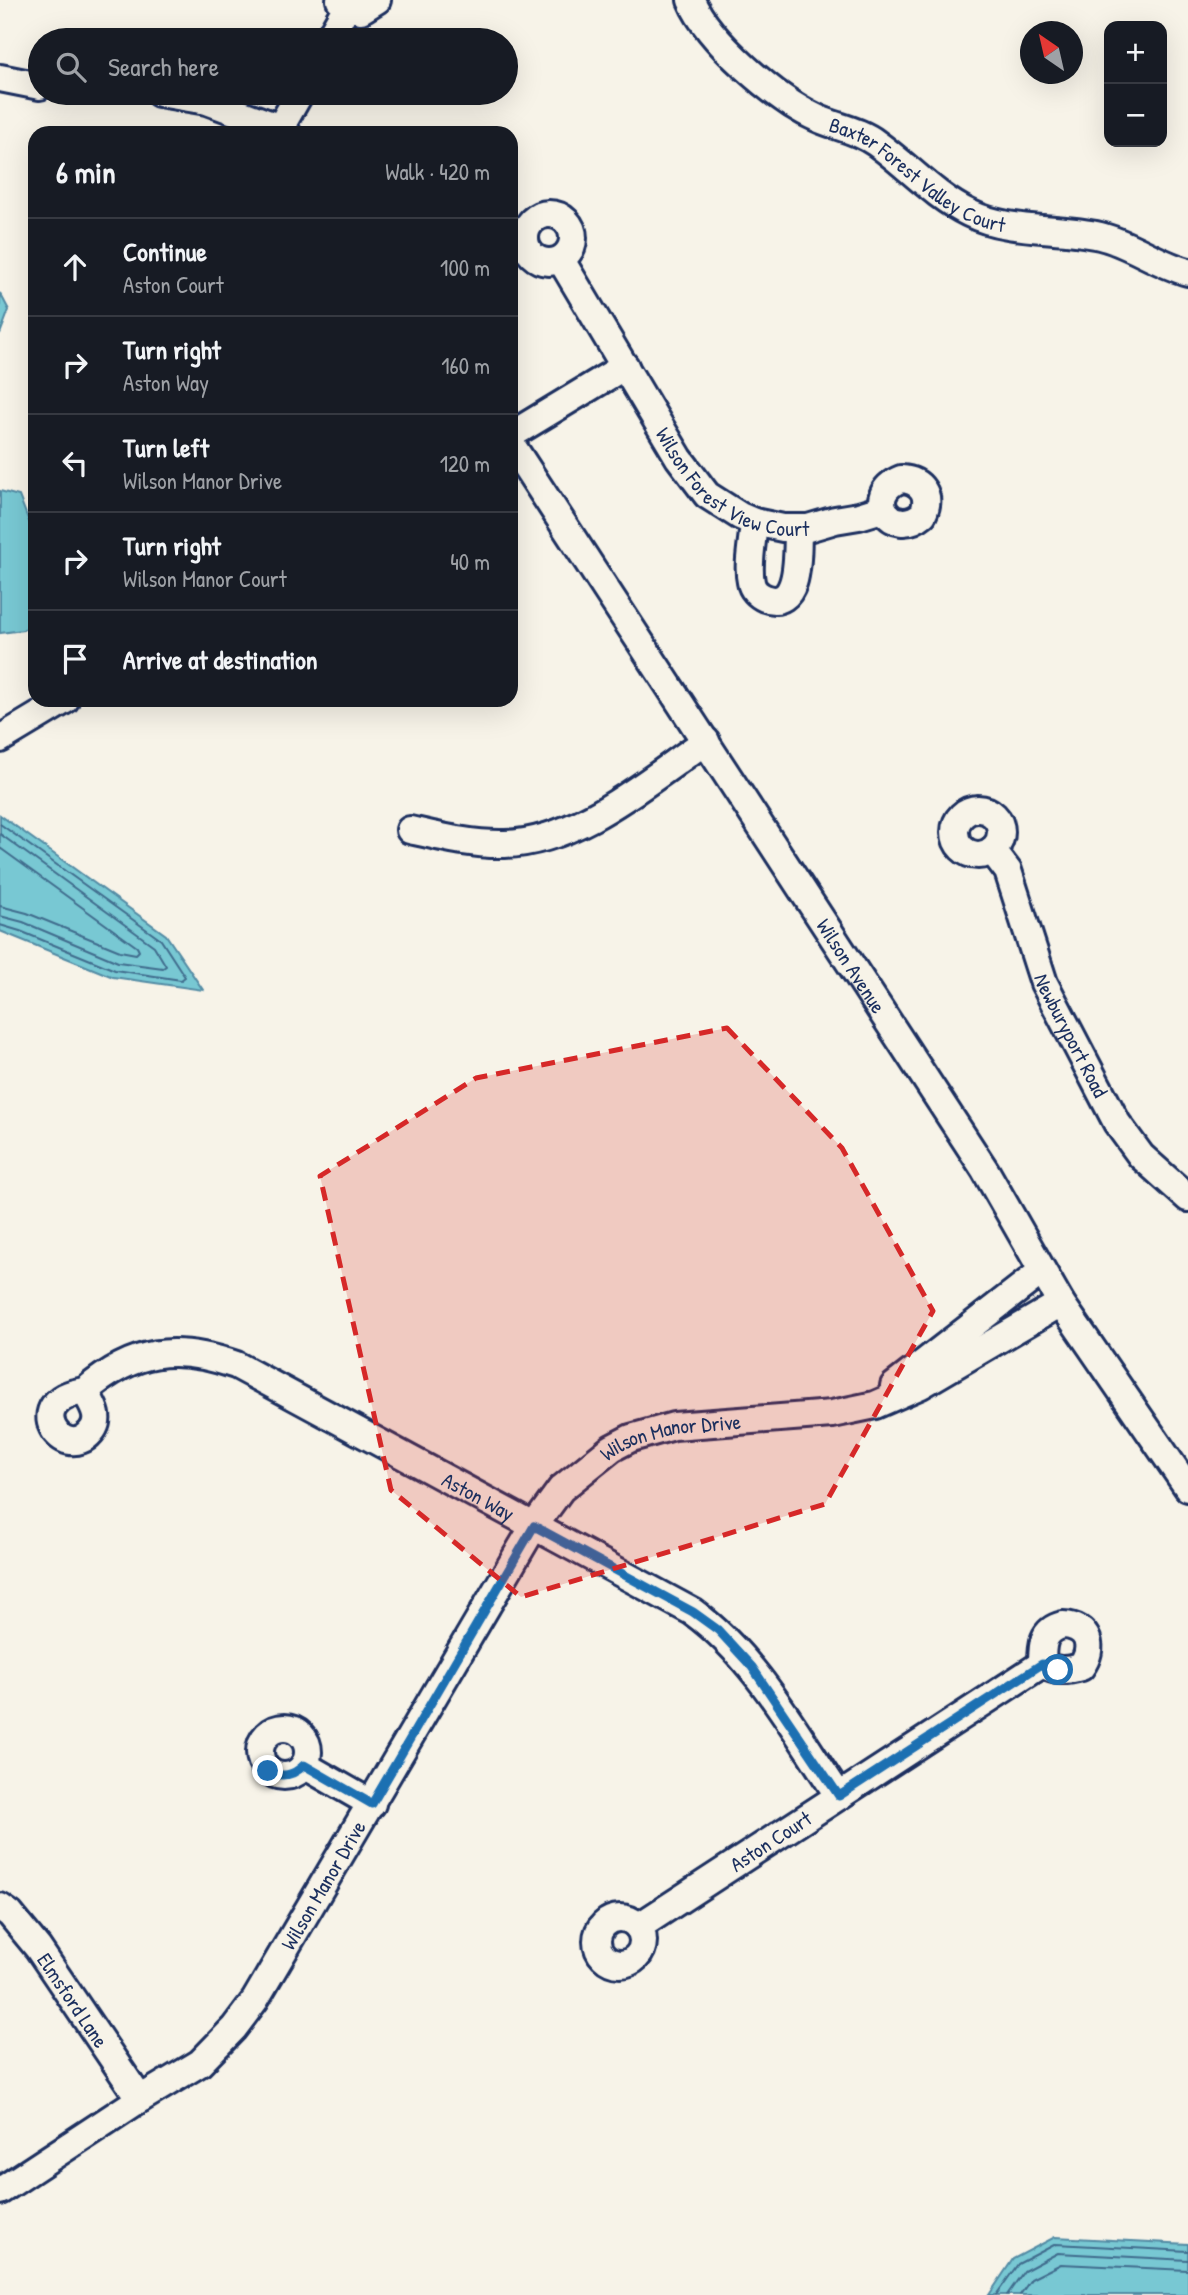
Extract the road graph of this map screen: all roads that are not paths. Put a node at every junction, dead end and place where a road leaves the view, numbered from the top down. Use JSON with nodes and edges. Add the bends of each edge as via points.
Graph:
{"nodes":[{"id":1,"x":377,"y":0,"type":"edge"},
{"id":2,"x":691,"y":0,"type":"edge"},
{"id":3,"x":343,"y":3,"type":"edge"},
{"id":4,"x":333,"y":28,"type":"edge"},
{"id":5,"x":0,"y":78,"type":"edge"},
{"id":6,"x":28,"y":84,"type":"edge"},
{"id":7,"x":218,"y":105,"type":"edge"},
{"id":8,"x":295,"y":105,"type":"edge"},
{"id":9,"x":273,"y":126,"type":"edge"},
{"id":10,"x":286,"y":126,"type":"edge"},
{"id":11,"x":561,"y":260,"type":"dead end"},
{"id":12,"x":1188,"y":272,"type":"edge"},
{"id":13,"x":625,"y":366,"type":"junction"},
{"id":14,"x":518,"y":431,"type":"edge"},
{"id":15,"x":518,"y":455,"type":"edge"},
{"id":16,"x":882,"y":509,"type":"dead end"},
{"id":17,"x":754,"y":522,"type":"junction"},
{"id":18,"x":798,"y":528,"type":"junction"},
{"id":19,"x":53,"y":707,"type":"edge"},
{"id":20,"x":0,"y":739,"type":"edge"},
{"id":21,"x":706,"y":741,"type":"junction"},
{"id":22,"x":410,"y":830,"type":"dead end"},
{"id":23,"x":992,"y":850,"type":"dead end"},
{"id":24,"x":1188,"y":1198,"type":"edge"},
{"id":25,"x":1042,"y":1271,"type":"junction"},
{"id":26,"x":1061,"y":1303,"type":"junction"},
{"id":27,"x":85,"y":1391,"type":"dead end"},
{"id":28,"x":872,"y":1405,"type":"junction"},
{"id":29,"x":1188,"y":1488,"type":"edge"},
{"id":30,"x":534,"y":1526,"type":"junction"},
{"id":31,"x":1042,"y":1664,"type":"dead end"},
{"id":32,"x":304,"y":1765,"type":"dead end"},
{"id":33,"x":839,"y":1796,"type":"junction"},
{"id":34,"x":372,"y":1804,"type":"junction"},
{"id":35,"x":0,"y":1907,"type":"edge"},
{"id":36,"x":638,"y":1927,"type":"dead end"},
{"id":37,"x":140,"y":2099,"type":"junction"},
{"id":38,"x":0,"y":2191,"type":"edge"}],
"edges":[{"from":1,"to":3,"type":"street","via":[[361,10]]},
{"from":2,"to":12,"type":"street","name":"Baxter Forest Valley Court","via":[[713,34],[782,98],[874,142],[971,214],[1021,227],[1104,237]]},
{"from":3,"to":4,"type":"street"},
{"from":5,"to":6,"type":"street"},
{"from":7,"to":9,"type":"street"},
{"from":8,"to":10,"type":"street"},
{"from":11,"to":13,"type":"street","name":"Wilson Forest View Court"},
{"from":13,"to":14,"type":"street"},
{"from":13,"to":17,"type":"street","name":"Wilson Forest View Court","via":[[698,486]]},
{"from":15,"to":21,"type":"street","name":"Wilson Avenue"},
{"from":16,"to":18,"type":"street","name":"Wilson Forest View Court"},
{"from":17,"to":18,"type":"street","name":"Wilson Forest View Court"},
{"from":17,"to":18,"type":"street","via":[[751,583],[758,594],[773,600],[794,585]]},
{"from":19,"to":20,"type":"street"},
{"from":21,"to":22,"type":"street","via":[[587,821],[540,839],[505,844],[468,842]]},
{"from":21,"to":25,"type":"street","name":"Wilson Avenue","via":[[985,1170]]},
{"from":23,"to":24,"type":"street","name":"Newburyport Road","via":[[1008,871],[1044,983],[1117,1123],[1140,1156]]},
{"from":25,"to":26,"type":"street","name":"Wilson Avenue"},
{"from":25,"to":28,"type":"street","name":"Wilson Manor Drive"},
{"from":26,"to":28,"type":"street","name":"Wilson Manor Drive","via":[[921,1385]]},
{"from":26,"to":29,"type":"street","name":"Wilson Avenue"},
{"from":27,"to":30,"type":"street","name":"Aston Way","via":[[129,1362],[182,1352],[211,1356],[236,1365]]},
{"from":28,"to":30,"type":"street","name":"Wilson Manor Drive","via":[[832,1414],[651,1431],[612,1448],[561,1489]]},
{"from":30,"to":33,"type":"street","name":"Aston Way","via":[[718,1630],[752,1667]]},
{"from":30,"to":34,"type":"street","name":"Wilson Manor Drive"},
{"from":31,"to":33,"type":"street","name":"Aston Court"},
{"from":32,"to":34,"type":"street"},
{"from":33,"to":36,"type":"street","name":"Aston Court"},
{"from":34,"to":37,"type":"street","name":"Wilson Manor Drive","via":[[234,2028],[200,2063]]},
{"from":35,"to":37,"type":"street","name":"Elmsford Lane","via":[[33,1940]]},
{"from":37,"to":38,"type":"street","name":"Wilson Manor Drive"}]}
